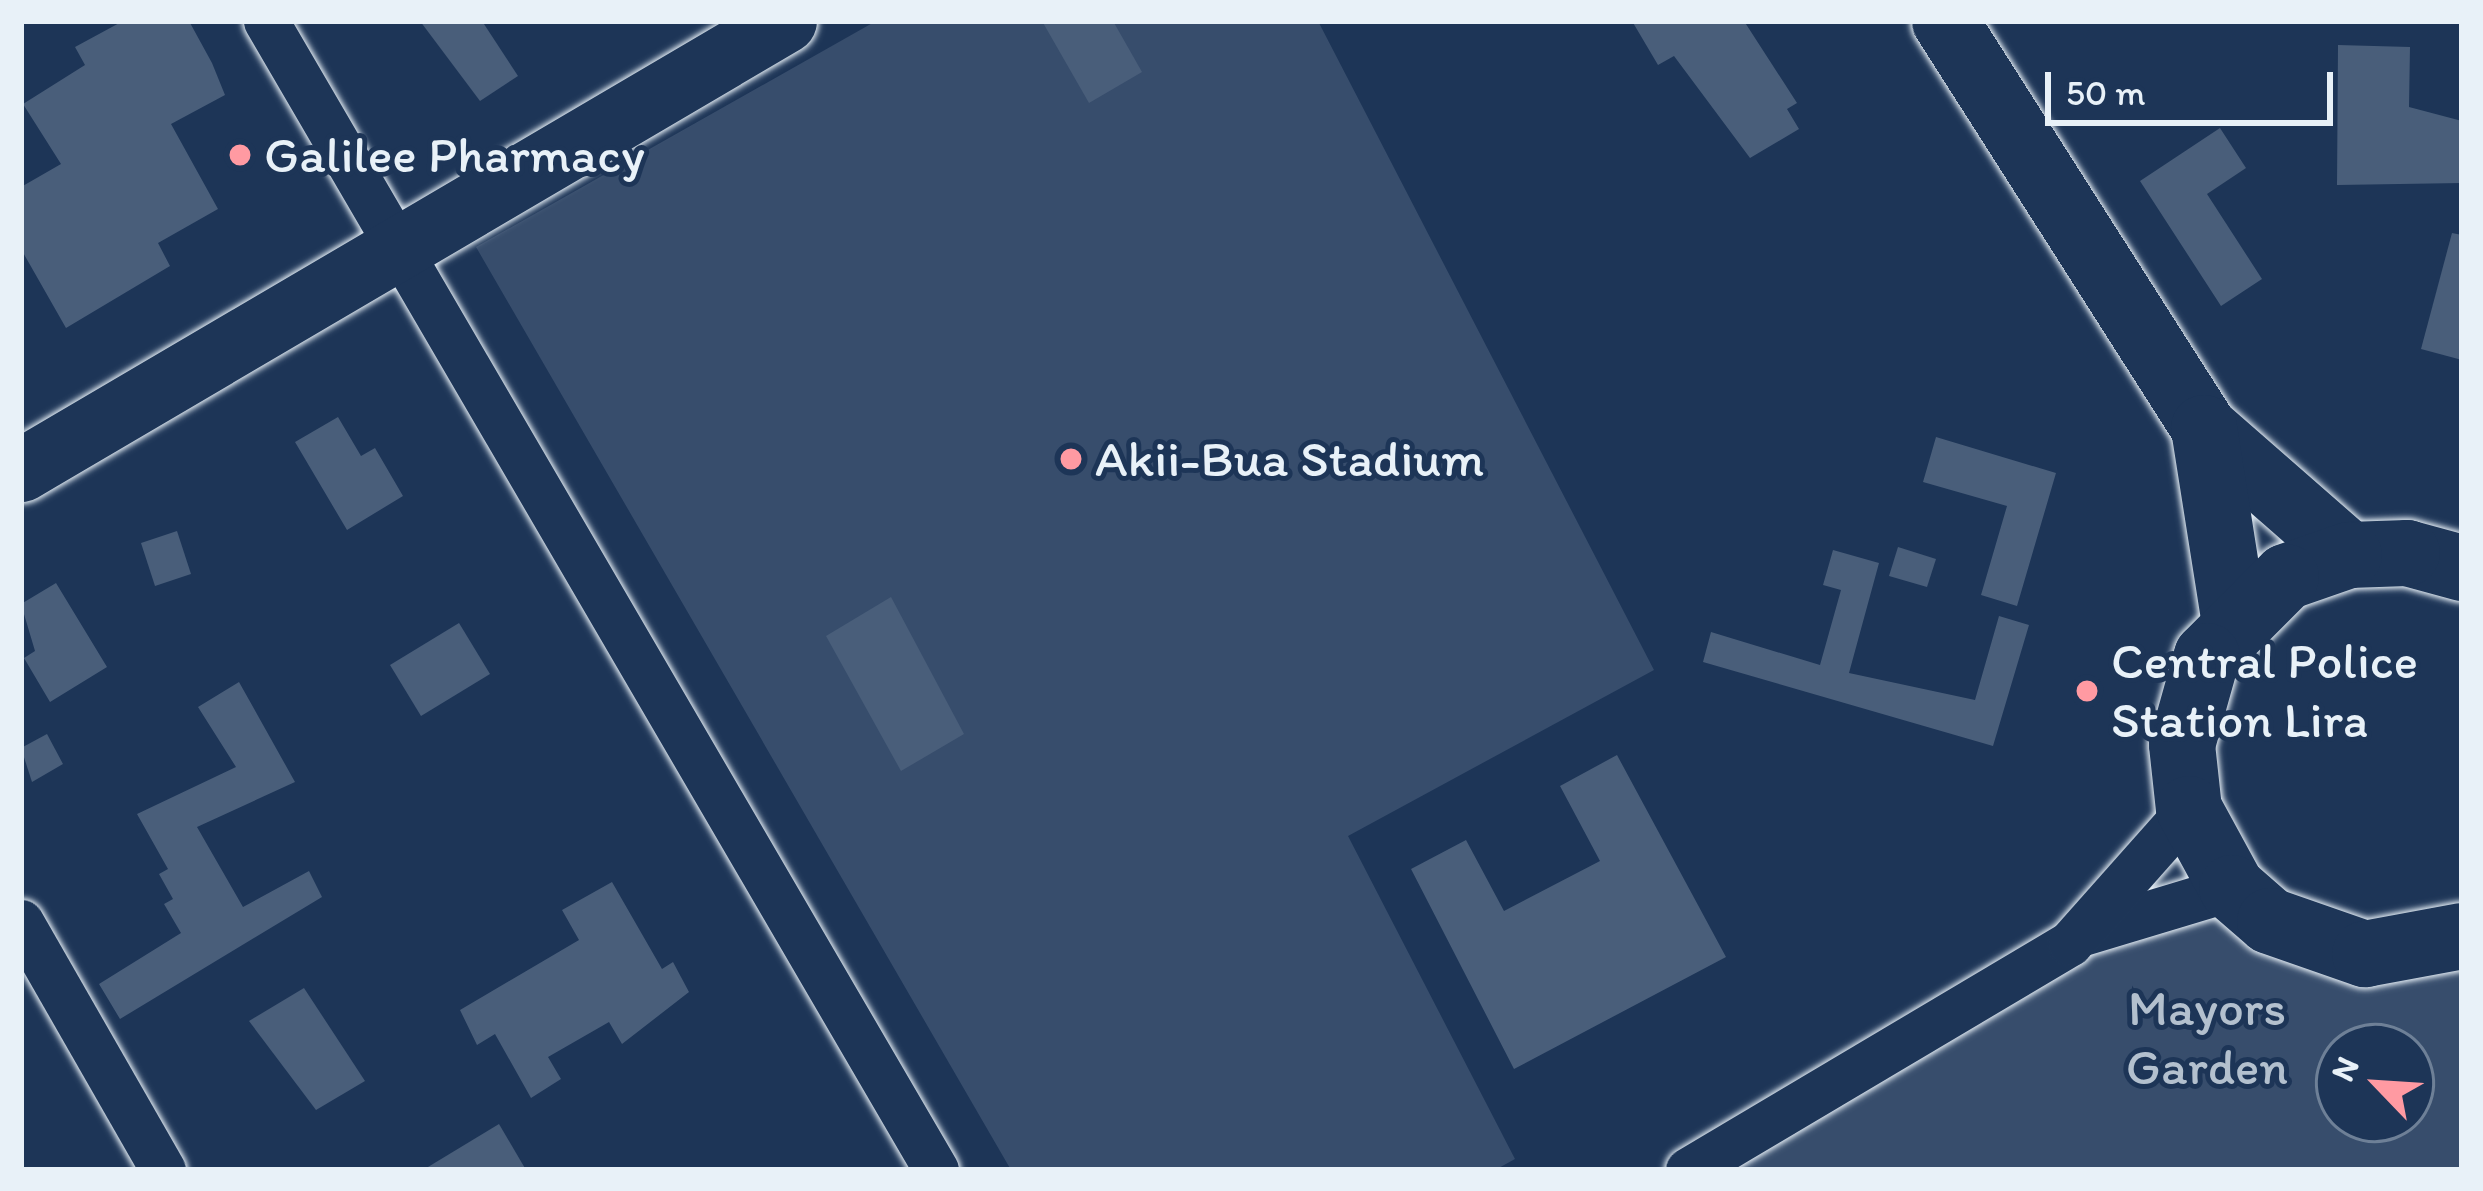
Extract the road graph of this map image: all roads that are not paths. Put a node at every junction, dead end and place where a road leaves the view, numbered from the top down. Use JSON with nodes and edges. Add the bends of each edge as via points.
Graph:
{"nodes":[{"id":1,"x":266,"y":21,"type":"edge"},
{"id":2,"x":784,"y":21,"type":"edge"},
{"id":3,"x":1945,"y":21,"type":"edge"},
{"id":4,"x":405,"y":245,"type":"junction"},
{"id":5,"x":2204,"y":428,"type":"junction"},
{"id":6,"x":21,"y":470,"type":"edge"},
{"id":7,"x":2349,"y":554,"type":"junction"},
{"id":8,"x":2462,"y":568,"type":"edge"},
{"id":9,"x":2234,"y":618,"type":"junction"},
{"id":10,"x":2189,"y":809,"type":"junction"},
{"id":11,"x":2232,"y":888,"type":"junction"},
{"id":12,"x":21,"y":922,"type":"edge"},
{"id":13,"x":2083,"y":933,"type":"junction"},
{"id":14,"x":2452,"y":955,"type":"edge"},
{"id":15,"x":163,"y":1170,"type":"edge"},
{"id":16,"x":936,"y":1170,"type":"edge"},
{"id":17,"x":1688,"y":1170,"type":"edge"}],
"edges":[{"from":1,"to":4,"type":"street"},
{"from":2,"to":4,"type":"main road"},
{"from":3,"to":5,"type":"main road"},
{"from":4,"to":6,"type":"main road"},
{"from":4,"to":16,"type":"street"},
{"from":5,"to":7,"type":"main road"},
{"from":5,"to":9,"type":"main road"},
{"from":7,"to":8,"type":"main road"},
{"from":7,"to":9,"type":"main road","via":[[2286,577]]},
{"from":9,"to":10,"type":"main road","via":[[2189,699]]},
{"from":10,"to":11,"type":"main road"},
{"from":10,"to":13,"type":"street"},
{"from":11,"to":13,"type":"street"},
{"from":11,"to":14,"type":"main road","via":[[2315,944]]},
{"from":12,"to":15,"type":"street"},
{"from":13,"to":17,"type":"street"}]}
